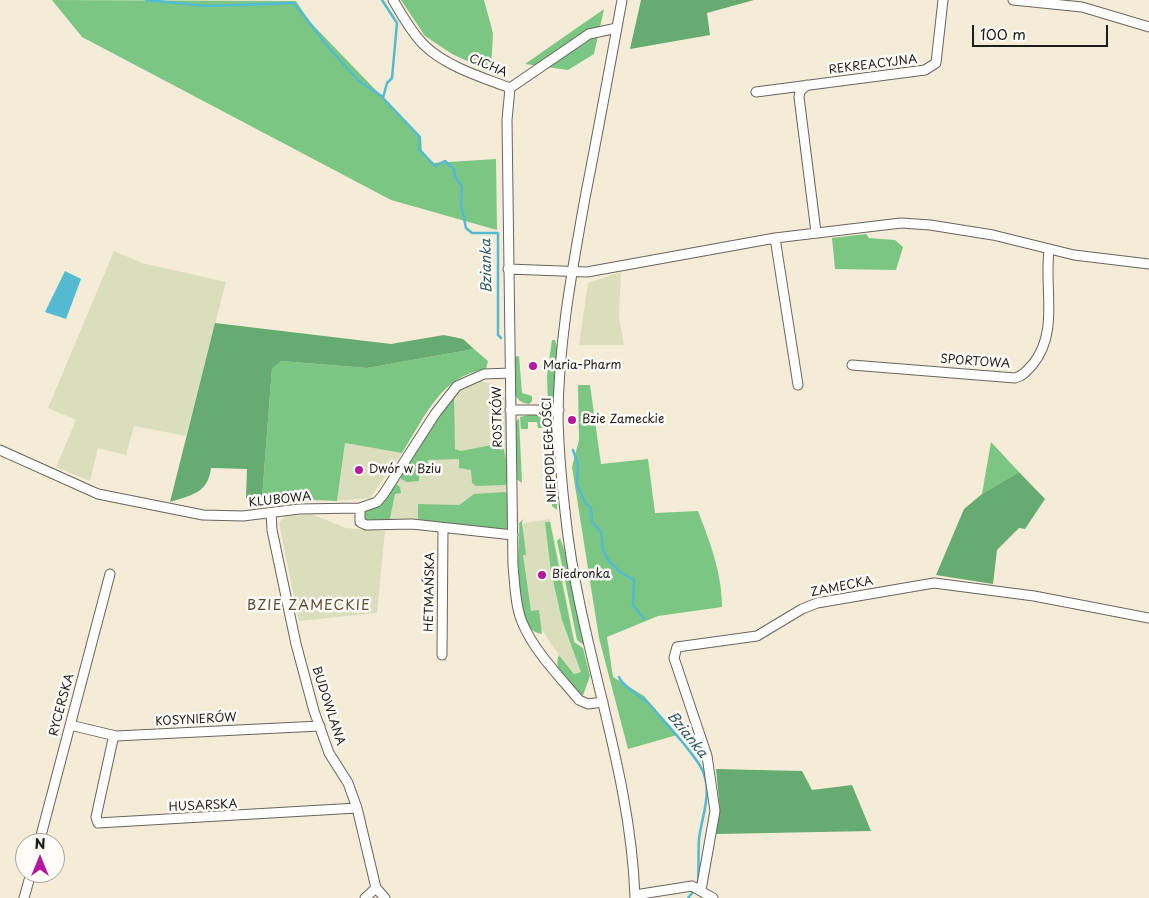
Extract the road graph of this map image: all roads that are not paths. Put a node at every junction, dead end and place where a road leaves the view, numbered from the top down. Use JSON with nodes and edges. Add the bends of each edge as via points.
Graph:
{"nodes":[{"id":1,"x":393,"y":0,"type":"edge"},
{"id":2,"x":622,"y":0,"type":"edge"},
{"id":3,"x":943,"y":0,"type":"edge"},
{"id":4,"x":1013,"y":0,"type":"edge"},
{"id":5,"x":1060,"y":2,"type":"edge"},
{"id":6,"x":1149,"y":27,"type":"edge"},
{"id":7,"x":617,"y":28,"type":"junction"},
{"id":8,"x":807,"y":85,"type":"junction"},
{"id":9,"x":510,"y":88,"type":"junction"},
{"id":10,"x":756,"y":92,"type":"dead end"},
{"id":11,"x":816,"y":232,"type":"junction"},
{"id":12,"x":775,"y":238,"type":"junction"},
{"id":13,"x":1049,"y":251,"type":"junction"},
{"id":14,"x":1149,"y":264,"type":"edge"},
{"id":15,"x":508,"y":269,"type":"junction"},
{"id":16,"x":571,"y":273,"type":"junction"},
{"id":17,"x":852,"y":365,"type":"dead end"},
{"id":18,"x":510,"y":373,"type":"junction"},
{"id":19,"x":798,"y":385,"type":"dead end"},
{"id":20,"x":510,"y":410,"type":"junction"},
{"id":21,"x":559,"y":410,"type":"junction"},
{"id":22,"x":0,"y":450,"type":"edge"},
{"id":23,"x":360,"y":508,"type":"junction"},
{"id":24,"x":270,"y":513,"type":"junction"},
{"id":25,"x":443,"y":528,"type":"junction"},
{"id":26,"x":513,"y":535,"type":"junction"},
{"id":27,"x":110,"y":574,"type":"dead end"},
{"id":28,"x":1149,"y":618,"type":"edge"},
{"id":29,"x":442,"y":656,"type":"dead end"},
{"id":30,"x":604,"y":702,"type":"junction"},
{"id":31,"x":70,"y":725,"type":"junction"},
{"id":32,"x":320,"y":726,"type":"junction"},
{"id":33,"x":116,"y":736,"type":"junction"},
{"id":34,"x":358,"y":808,"type":"junction"},
{"id":35,"x":42,"y":833,"type":"edge"},
{"id":36,"x":28,"y":883,"type":"edge"},
{"id":37,"x":376,"y":888,"type":"junction"},
{"id":38,"x":701,"y":890,"type":"junction"},
{"id":39,"x":634,"y":897,"type":"edge"},
{"id":40,"x":24,"y":898,"type":"edge"},
{"id":41,"x":365,"y":898,"type":"edge"},
{"id":42,"x":385,"y":898,"type":"edge"},
{"id":43,"x":714,"y":898,"type":"edge"}],
"edges":[{"from":1,"to":9,"type":"street","name":"CICHA","via":[[412,30],[435,53],[459,67]]},
{"from":2,"to":7,"type":"street","name":"NIEPODLEGŁOŚCI"},
{"from":3,"to":8,"type":"street","name":"REKREACYJNA","via":[[936,63],[925,70]]},
{"from":4,"to":5,"type":"street"},
{"from":5,"to":6,"type":"street"},
{"from":7,"to":9,"type":"street","name":"CICHA","via":[[589,34]]},
{"from":7,"to":16,"type":"street","name":"NIEPODLEGŁOŚCI"},
{"from":8,"to":10,"type":"street","name":"REKREACYJNA"},
{"from":8,"to":11,"type":"street","via":[[799,97]]},
{"from":9,"to":15,"type":"street","name":"ROSTKÓW","via":[[507,120]]},
{"from":11,"to":12,"type":"street"},
{"from":11,"to":13,"type":"street","via":[[901,223],[930,224],[993,235]]},
{"from":12,"to":16,"type":"street"},
{"from":12,"to":19,"type":"street"},
{"from":13,"to":14,"type":"street"},
{"from":13,"to":17,"type":"street","name":"SPORTOWA","via":[[1047,337],[1040,355],[1021,376]]},
{"from":15,"to":16,"type":"street"},
{"from":15,"to":18,"type":"street","name":"ROSTKÓW"},
{"from":16,"to":21,"type":"street","name":"NIEPODLEGŁOŚCI","via":[[562,337]]},
{"from":18,"to":20,"type":"street","name":"ROSTKÓW"},
{"from":18,"to":23,"type":"street","name":"KLUBOWA","via":[[484,374],[457,386],[383,495],[377,502]]},
{"from":20,"to":21,"type":"street"},
{"from":20,"to":26,"type":"street","name":"ROSTKÓW"},
{"from":21,"to":30,"type":"street","name":"NIEPODLEGŁOŚCI","via":[[561,474],[575,583]]},
{"from":22,"to":24,"type":"street","name":"KLUBOWA","via":[[98,494],[203,516]]},
{"from":23,"to":24,"type":"street","name":"KLUBOWA"},
{"from":23,"to":25,"type":"street","via":[[362,524]]},
{"from":24,"to":32,"type":"street","name":"BUDOWLANA","via":[[296,644]]},
{"from":25,"to":26,"type":"street"},
{"from":25,"to":29,"type":"street","name":"HETMAŃSKA"},
{"from":26,"to":30,"type":"street","name":"ROSTKÓW","via":[[517,602],[529,636],[578,700],[588,704]]},
{"from":27,"to":31,"type":"street","name":"RYCERSKA"},
{"from":28,"to":38,"type":"street","name":"ZAMECKA","via":[[1034,596],[934,583],[817,603],[802,608],[756,636],[676,647],[674,658],[707,756],[715,811]]},
{"from":30,"to":39,"type":"street","name":"NIEPODLEGŁOŚCI","via":[[624,804]]},
{"from":31,"to":33,"type":"street","name":"KOSYNIERÓW"},
{"from":31,"to":35,"type":"street","name":"RYCERSKA"},
{"from":32,"to":33,"type":"street","name":"KOSYNIERÓW"},
{"from":32,"to":34,"type":"street","name":"BUDOWLANA"},
{"from":33,"to":34,"type":"street","name":"HUSARSKA","via":[[96,817],[98,823]]},
{"from":34,"to":37,"type":"street","name":"BUDOWLANA"},
{"from":36,"to":40,"type":"street"},
{"from":37,"to":41,"type":"street"},
{"from":37,"to":42,"type":"street","name":"BUDOWLANA"},
{"from":38,"to":39,"type":"street","via":[[692,886]]},
{"from":38,"to":43,"type":"street"}]}
